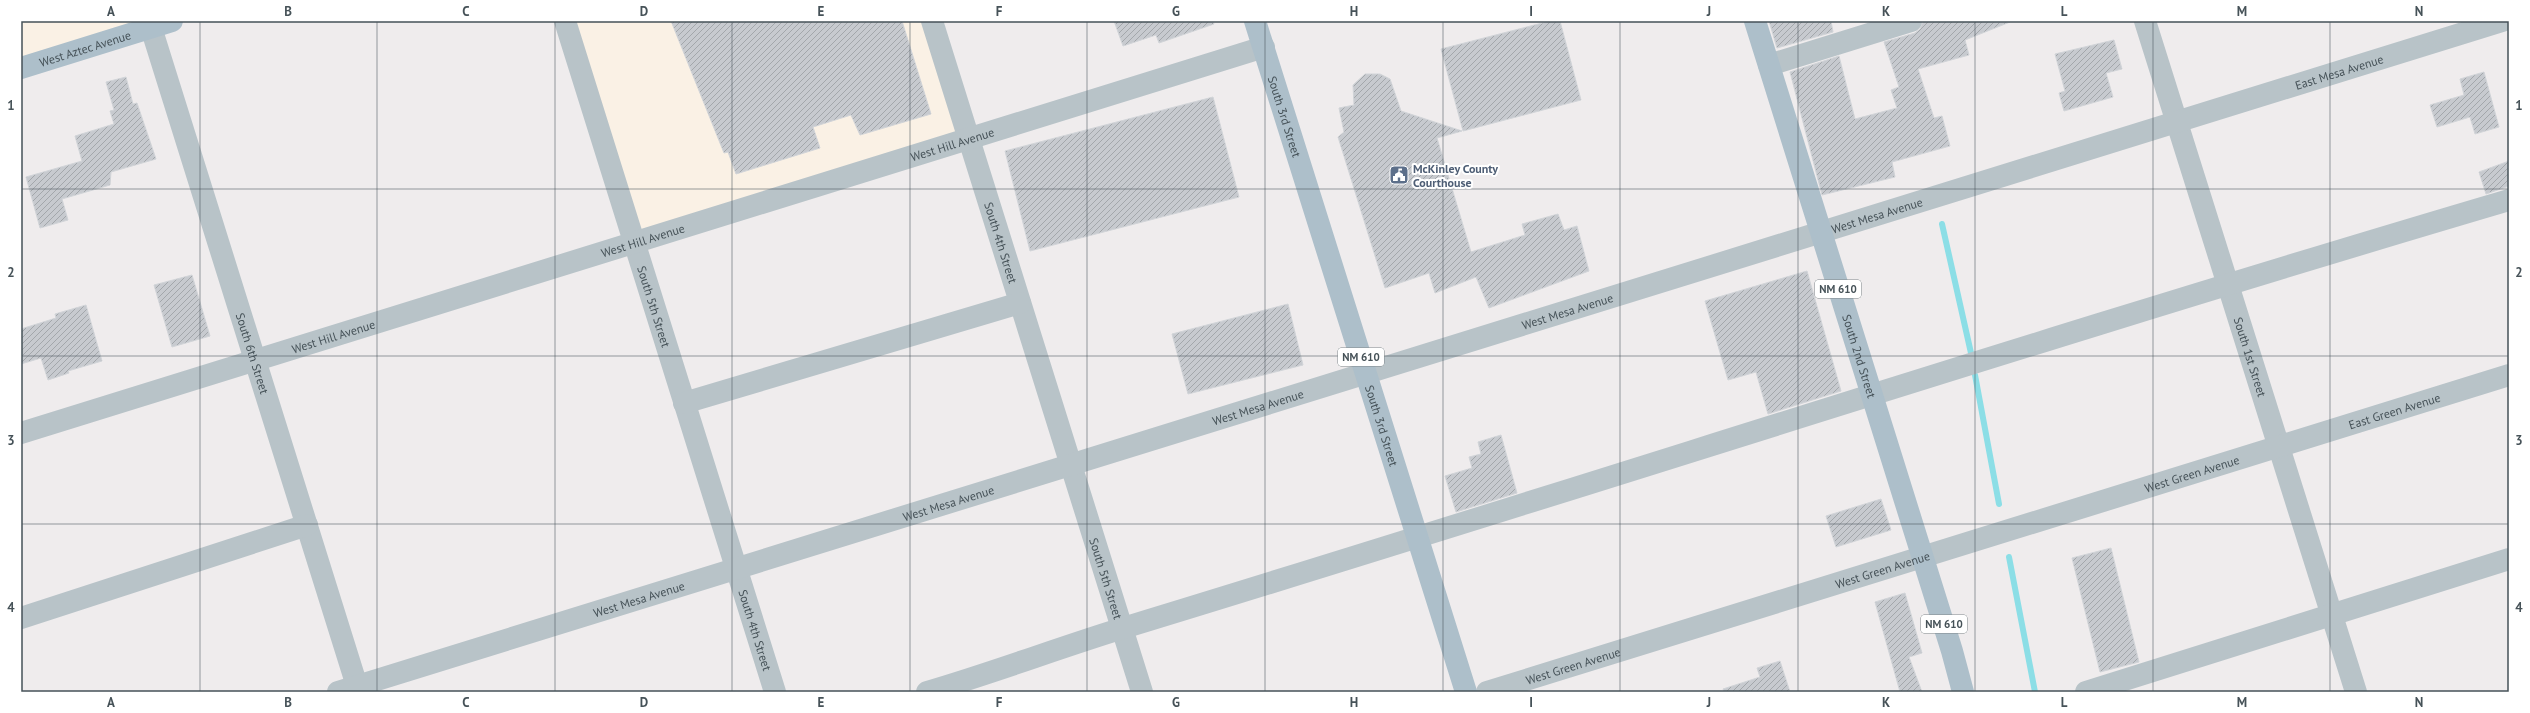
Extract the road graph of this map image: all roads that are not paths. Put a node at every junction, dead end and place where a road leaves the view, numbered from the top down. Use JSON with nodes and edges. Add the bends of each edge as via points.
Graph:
{"nodes":[{"id":1,"x":172,"y":21,"type":"edge"},
{"id":2,"x":565,"y":21,"type":"edge"},
{"id":3,"x":932,"y":21,"type":"edge"},
{"id":4,"x":1255,"y":21,"type":"edge"},
{"id":5,"x":1755,"y":21,"type":"edge"},
{"id":6,"x":1911,"y":21,"type":"edge"},
{"id":7,"x":2146,"y":21,"type":"edge"},
{"id":8,"x":2502,"y":21,"type":"edge"},
{"id":9,"x":2506,"y":21,"type":"edge"},
{"id":10,"x":150,"y":24,"type":"edge"},
{"id":11,"x":2509,"y":30,"type":"edge"},
{"id":12,"x":1264,"y":47,"type":"junction"},
{"id":13,"x":1768,"y":65,"type":"junction"},
{"id":14,"x":21,"y":68,"type":"edge"},
{"id":15,"x":2177,"y":122,"type":"junction"},
{"id":16,"x":969,"y":139,"type":"junction"},
{"id":17,"x":2509,"y":200,"type":"edge"},
{"id":18,"x":1821,"y":232,"type":"junction"},
{"id":19,"x":634,"y":243,"type":"junction"},
{"id":20,"x":2228,"y":283,"type":"junction"},
{"id":21,"x":1020,"y":303,"type":"junction"},
{"id":22,"x":255,"y":360,"type":"junction"},
{"id":23,"x":1366,"y":373,"type":"junction"},
{"id":24,"x":2509,"y":375,"type":"edge"},
{"id":25,"x":1872,"y":394,"type":"junction"},
{"id":26,"x":684,"y":403,"type":"junction"},
{"id":27,"x":21,"y":433,"type":"edge"},
{"id":28,"x":2279,"y":446,"type":"junction"},
{"id":29,"x":1071,"y":465,"type":"junction"},
{"id":30,"x":307,"y":525,"type":"junction"},
{"id":31,"x":1418,"y":538,"type":"junction"},
{"id":32,"x":1922,"y":557,"type":"junction"},
{"id":33,"x":2509,"y":560,"type":"edge"},
{"id":34,"x":736,"y":569,"type":"junction"},
{"id":35,"x":2332,"y":616,"type":"junction"},
{"id":36,"x":21,"y":618,"type":"edge"},
{"id":37,"x":1122,"y":628,"type":"junction"},
{"id":38,"x":982,"y":684,"type":"edge"},
{"id":39,"x":348,"y":689,"type":"edge"},
{"id":40,"x":775,"y":692,"type":"edge"},
{"id":41,"x":927,"y":692,"type":"edge"},
{"id":42,"x":1142,"y":692,"type":"edge"},
{"id":43,"x":1466,"y":692,"type":"edge"},
{"id":44,"x":1487,"y":692,"type":"edge"},
{"id":45,"x":1963,"y":692,"type":"edge"},
{"id":46,"x":2086,"y":692,"type":"edge"},
{"id":47,"x":2356,"y":692,"type":"edge"}],
"edges":[{"from":1,"to":10,"type":"main road","name":"West Aztec Avenue"},
{"from":2,"to":19,"type":"street","name":"South 5th Street"},
{"from":3,"to":16,"type":"street","name":"South 4th Street"},
{"from":4,"to":12,"type":"main road","name":"South 3rd Street","number":"NM 610"},
{"from":5,"to":13,"type":"main road","name":"South 2nd Street","number":"NM 610"},
{"from":6,"to":13,"type":"street"},
{"from":7,"to":15,"type":"street","name":"South 1st Street"},
{"from":8,"to":15,"type":"street","name":"East Mesa Avenue"},
{"from":9,"to":11,"type":"street"},
{"from":10,"to":14,"type":"main road","name":"West Aztec Avenue"},
{"from":10,"to":22,"type":"street","name":"South 6th Street"},
{"from":12,"to":16,"type":"street","name":"West Hill Avenue"},
{"from":12,"to":23,"type":"main road","name":"South 3rd Street","number":"NM 610"},
{"from":13,"to":18,"type":"main road","name":"South 2nd Street","number":"NM 610"},
{"from":15,"to":18,"type":"street","name":"West Mesa Avenue"},
{"from":15,"to":20,"type":"street","name":"South 1st Street"},
{"from":16,"to":19,"type":"street","name":"West Hill Avenue"},
{"from":16,"to":21,"type":"street","name":"South 4th Street"},
{"from":17,"to":20,"type":"street"},
{"from":18,"to":23,"type":"street","name":"West Mesa Avenue"},
{"from":18,"to":25,"type":"main road","name":"South 2nd Street","number":"NM 610"},
{"from":19,"to":22,"type":"street","name":"West Hill Avenue"},
{"from":19,"to":26,"type":"street","name":"South 5th Street"},
{"from":20,"to":25,"type":"street"},
{"from":20,"to":28,"type":"street","name":"South 1st Street"},
{"from":21,"to":26,"type":"street"},
{"from":21,"to":29,"type":"street","name":"South 4th Street"},
{"from":22,"to":27,"type":"street","name":"West Hill Avenue"},
{"from":22,"to":30,"type":"street","name":"South 6th Street"},
{"from":23,"to":29,"type":"street","name":"West Mesa Avenue"},
{"from":23,"to":31,"type":"main road","name":"South 3rd Street","number":"NM 610"},
{"from":24,"to":28,"type":"street","name":"East Green Avenue"},
{"from":25,"to":31,"type":"street"},
{"from":25,"to":32,"type":"main road","name":"South 2nd Street","number":"NM 610"},
{"from":26,"to":34,"type":"street","name":"South 5th Street"},
{"from":28,"to":32,"type":"street","name":"West Green Avenue"},
{"from":28,"to":35,"type":"street","name":"South 1st Street"},
{"from":29,"to":34,"type":"street","name":"West Mesa Avenue"},
{"from":29,"to":37,"type":"street","name":"South 5th Street"},
{"from":30,"to":36,"type":"street"},
{"from":30,"to":39,"type":"street","name":"South 6th Street"},
{"from":31,"to":37,"type":"street"},
{"from":31,"to":43,"type":"main road","name":"South 3rd Street","number":"NM 610"},
{"from":32,"to":44,"type":"street","name":"West Green Avenue"},
{"from":32,"to":45,"type":"main road","name":"South 2nd Street","number":"NM 610"},
{"from":33,"to":35,"type":"street"},
{"from":34,"to":39,"type":"street","name":"West Mesa Avenue"},
{"from":34,"to":40,"type":"street","name":"South 4th Street"},
{"from":35,"to":46,"type":"street"},
{"from":35,"to":47,"type":"street","name":"South 1st Street"},
{"from":37,"to":38,"type":"street"},
{"from":37,"to":42,"type":"street","name":"South 5th Street"},
{"from":38,"to":41,"type":"street"}]}
